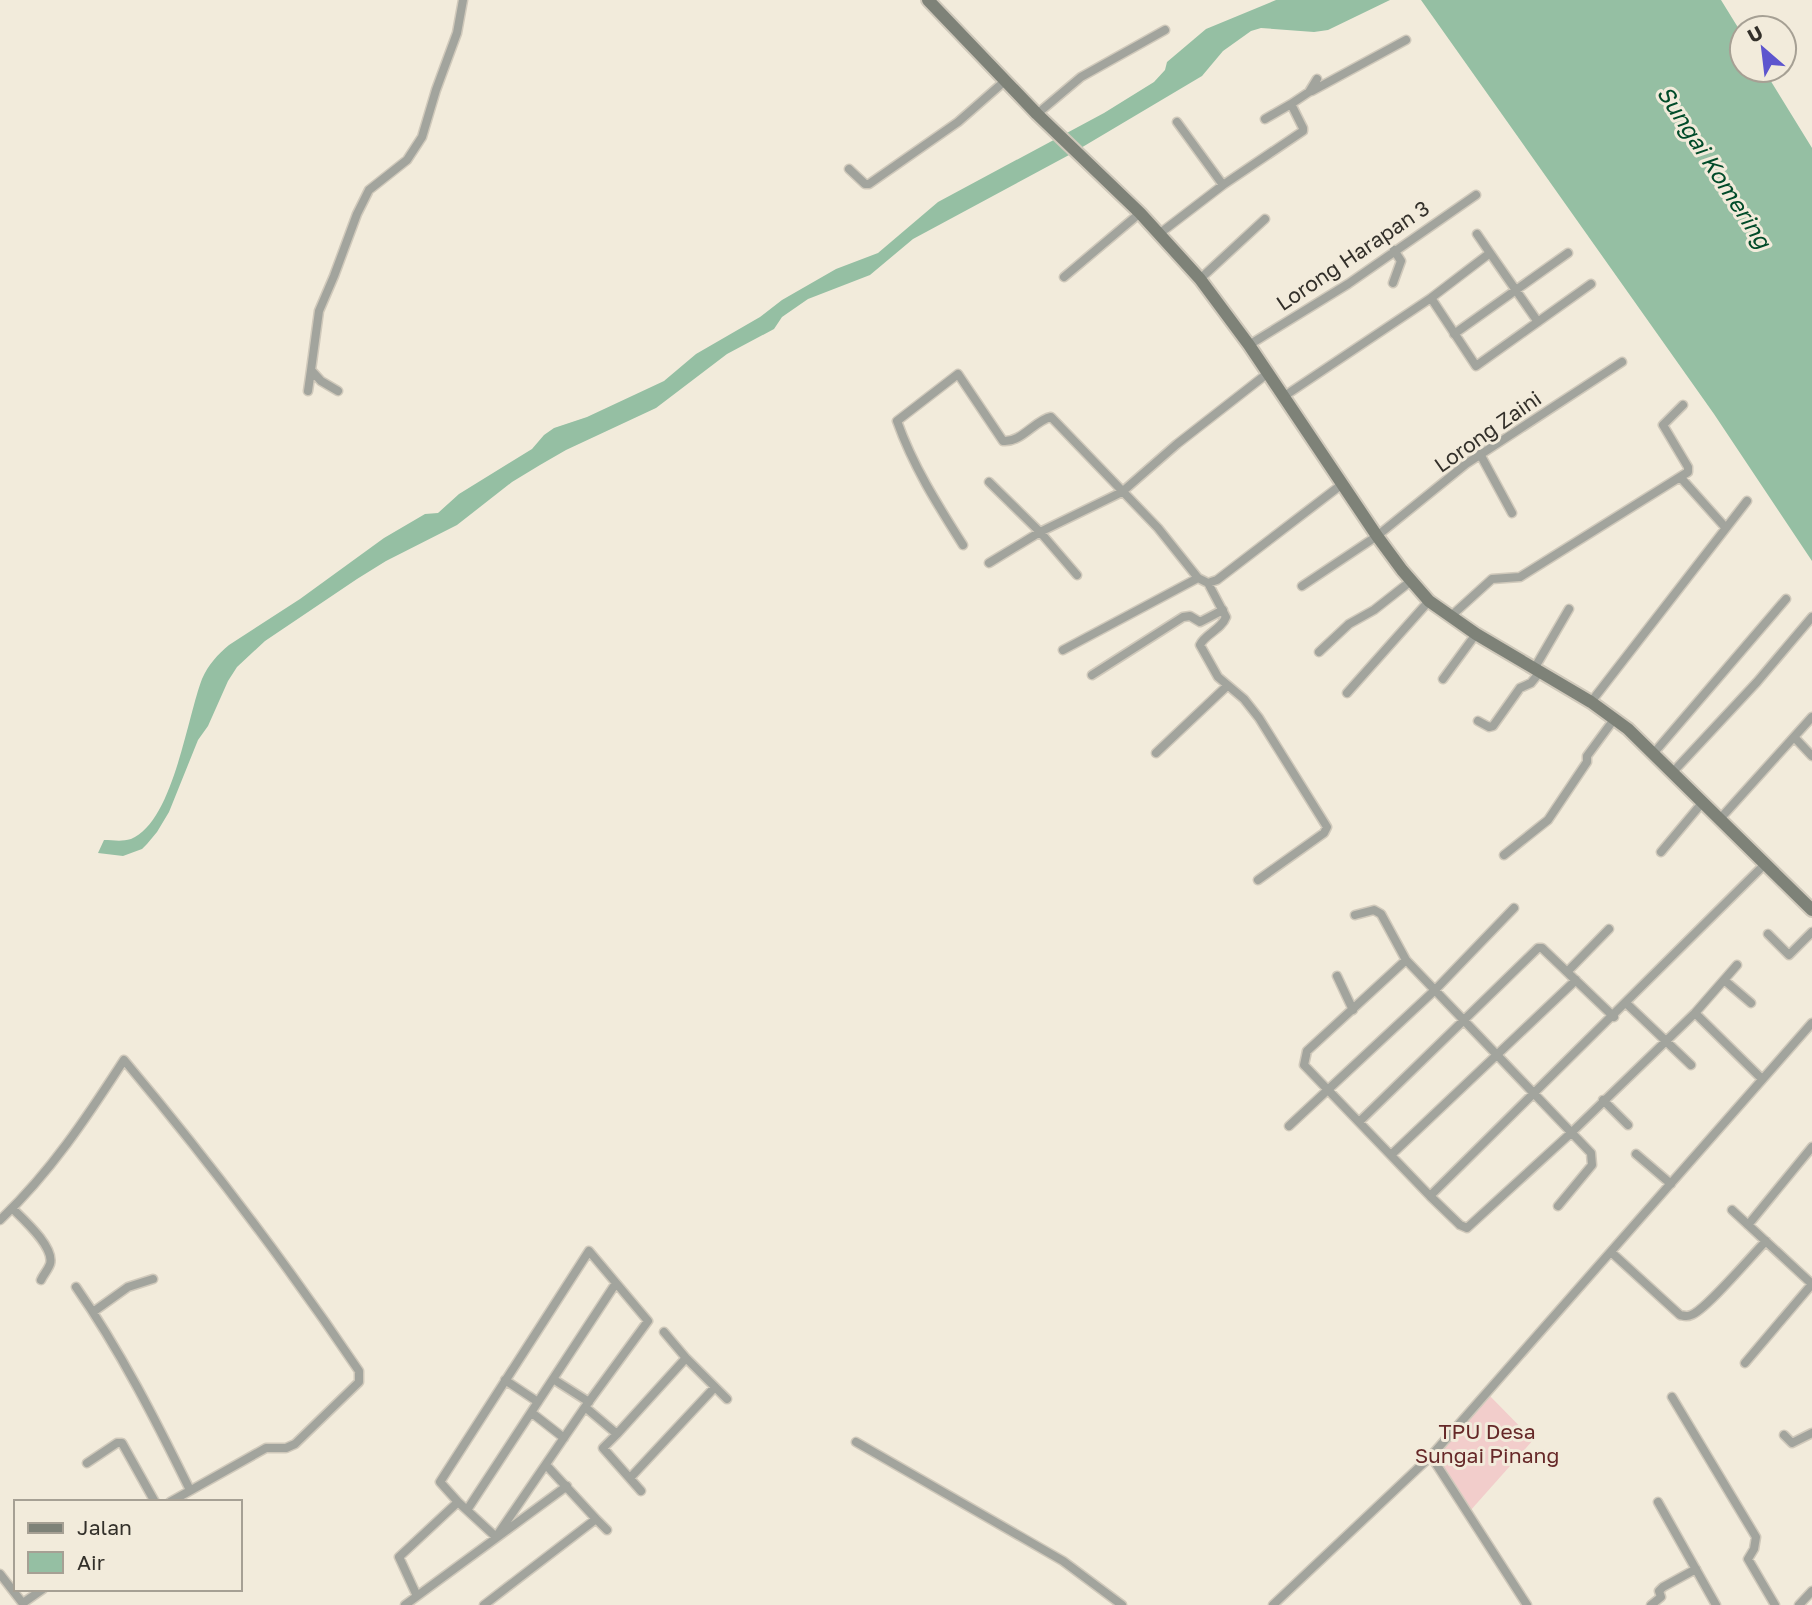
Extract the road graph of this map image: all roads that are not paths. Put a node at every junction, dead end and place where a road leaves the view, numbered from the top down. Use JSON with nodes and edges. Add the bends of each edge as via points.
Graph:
{"nodes":[{"id":1,"x":463,"y":0,"type":"edge"},
{"id":2,"x":928,"y":0,"type":"edge"},
{"id":3,"x":1165,"y":30,"type":"dead end"},
{"id":4,"x":1406,"y":40,"type":"dead end"},
{"id":5,"x":1317,"y":79,"type":"dead end"},
{"id":6,"x":1006,"y":80,"type":"junction"},
{"id":7,"x":1309,"y":92,"type":"junction"},
{"id":8,"x":1291,"y":104,"type":"junction"},
{"id":9,"x":1037,"y":114,"type":"junction"},
{"id":10,"x":1265,"y":119,"type":"dead end"},
{"id":11,"x":1177,"y":122,"type":"dead end"},
{"id":12,"x":849,"y":169,"type":"dead end"},
{"id":13,"x":1223,"y":185,"type":"junction"},
{"id":14,"x":1476,"y":195,"type":"dead end"},
{"id":15,"x":1140,"y":213,"type":"junction"},
{"id":16,"x":1265,"y":219,"type":"dead end"},
{"id":17,"x":1159,"y":234,"type":"junction"},
{"id":18,"x":1477,"y":234,"type":"dead end"},
{"id":19,"x":1394,"y":250,"type":"junction"},
{"id":20,"x":1490,"y":253,"type":"junction"},
{"id":21,"x":1568,"y":253,"type":"dead end"},
{"id":22,"x":1064,"y":277,"type":"dead end"},
{"id":23,"x":1200,"y":279,"type":"junction"},
{"id":24,"x":1393,"y":284,"type":"dead end"},
{"id":25,"x":1591,"y":284,"type":"dead end"},
{"id":26,"x":1515,"y":289,"type":"junction"},
{"id":27,"x":1431,"y":298,"type":"junction"},
{"id":28,"x":1538,"y":322,"type":"junction"},
{"id":29,"x":1454,"y":334,"type":"junction"},
{"id":30,"x":1249,"y":345,"type":"junction"},
{"id":31,"x":1622,"y":362,"type":"dead end"},
{"id":32,"x":311,"y":370,"type":"junction"},
{"id":33,"x":1268,"y":373,"type":"junction"},
{"id":34,"x":308,"y":391,"type":"dead end"},
{"id":35,"x":338,"y":391,"type":"dead end"},
{"id":36,"x":1283,"y":397,"type":"junction"},
{"id":37,"x":1683,"y":405,"type":"dead end"},
{"id":38,"x":1480,"y":454,"type":"junction"},
{"id":39,"x":1681,"y":478,"type":"junction"},
{"id":40,"x":989,"y":482,"type":"dead end"},
{"id":41,"x":1341,"y":485,"type":"junction"},
{"id":42,"x":1122,"y":492,"type":"junction"},
{"id":43,"x":1747,"y":501,"type":"dead end"},
{"id":44,"x":1512,"y":513,"type":"dead end"},
{"id":45,"x":1725,"y":527,"type":"junction"},
{"id":46,"x":1040,"y":532,"type":"junction"},
{"id":47,"x":1377,"y":536,"type":"junction"},
{"id":48,"x":963,"y":545,"type":"dead end"},
{"id":49,"x":989,"y":563,"type":"dead end"},
{"id":50,"x":1077,"y":575,"type":"dead end"},
{"id":51,"x":1198,"y":578,"type":"junction"},
{"id":52,"x":1411,"y":581,"type":"junction"},
{"id":53,"x":1208,"y":583,"type":"junction"},
{"id":54,"x":1302,"y":586,"type":"dead end"},
{"id":55,"x":1786,"y":599,"type":"dead end"},
{"id":56,"x":1429,"y":601,"type":"junction"},
{"id":57,"x":1569,"y":609,"type":"dead end"},
{"id":58,"x":1223,"y":610,"type":"junction"},
{"id":59,"x":1450,"y":617,"type":"junction"},
{"id":60,"x":1812,"y":617,"type":"edge"},
{"id":61,"x":1476,"y":634,"type":"junction"},
{"id":62,"x":1063,"y":650,"type":"dead end"},
{"id":63,"x":1319,"y":652,"type":"dead end"},
{"id":64,"x":1537,"y":670,"type":"junction"},
{"id":65,"x":1092,"y":675,"type":"dead end"},
{"id":66,"x":1443,"y":679,"type":"dead end"},
{"id":67,"x":1227,"y":686,"type":"junction"},
{"id":68,"x":1347,"y":693,"type":"dead end"},
{"id":69,"x":1591,"y":702,"type":"junction"},
{"id":70,"x":1812,"y":717,"type":"edge"},
{"id":71,"x":1615,"y":718,"type":"junction"},
{"id":72,"x":1478,"y":721,"type":"dead end"},
{"id":73,"x":1794,"y":737,"type":"junction"},
{"id":74,"x":1156,"y":753,"type":"dead end"},
{"id":75,"x":1653,"y":754,"type":"junction"},
{"id":76,"x":1812,"y":756,"type":"edge"},
{"id":77,"x":1672,"y":773,"type":"junction"},
{"id":78,"x":1702,"y":803,"type":"junction"},
{"id":79,"x":1719,"y":820,"type":"junction"},
{"id":80,"x":1661,"y":852,"type":"dead end"},
{"id":81,"x":1504,"y":855,"type":"dead end"},
{"id":82,"x":1765,"y":866,"type":"junction"},
{"id":83,"x":1258,"y":880,"type":"dead end"},
{"id":84,"x":1514,"y":908,"type":"dead end"},
{"id":85,"x":1812,"y":910,"type":"edge"},
{"id":86,"x":1355,"y":915,"type":"dead end"},
{"id":87,"x":1609,"y":929,"type":"dead end"},
{"id":88,"x":1812,"y":932,"type":"edge"},
{"id":89,"x":1768,"y":934,"type":"dead end"},
{"id":90,"x":1406,"y":960,"type":"junction"},
{"id":91,"x":1737,"y":965,"type":"dead end"},
{"id":92,"x":1567,"y":972,"type":"junction"},
{"id":93,"x":1337,"y":976,"type":"dead end"},
{"id":94,"x":1576,"y":980,"type":"junction"},
{"id":95,"x":1724,"y":980,"type":"junction"},
{"id":96,"x":1435,"y":990,"type":"junction"},
{"id":97,"x":1627,"y":1003,"type":"junction"},
{"id":98,"x":1751,"y":1003,"type":"dead end"},
{"id":99,"x":1353,"y":1010,"type":"junction"},
{"id":100,"x":1695,"y":1013,"type":"junction"},
{"id":101,"x":1614,"y":1017,"type":"junction"},
{"id":102,"x":1464,"y":1020,"type":"junction"},
{"id":103,"x":1812,"y":1023,"type":"edge"},
{"id":104,"x":1666,"y":1040,"type":"junction"},
{"id":105,"x":1497,"y":1056,"type":"junction"},
{"id":106,"x":1691,"y":1065,"type":"dead end"},
{"id":107,"x":1762,"y":1079,"type":"junction"},
{"id":108,"x":1329,"y":1090,"type":"junction"},
{"id":109,"x":1535,"y":1095,"type":"junction"},
{"id":110,"x":1603,"y":1100,"type":"junction"},
{"id":111,"x":1359,"y":1122,"type":"junction"},
{"id":112,"x":1628,"y":1125,"type":"dead end"},
{"id":113,"x":1289,"y":1126,"type":"dead end"},
{"id":114,"x":1571,"y":1133,"type":"junction"},
{"id":115,"x":1812,"y":1147,"type":"edge"},
{"id":116,"x":1636,"y":1154,"type":"dead end"},
{"id":117,"x":1391,"y":1155,"type":"junction"},
{"id":118,"x":1671,"y":1184,"type":"junction"},
{"id":119,"x":1430,"y":1196,"type":"junction"},
{"id":120,"x":1558,"y":1206,"type":"dead end"},
{"id":121,"x":12,"y":1208,"type":"junction"},
{"id":122,"x":1732,"y":1210,"type":"dead end"},
{"id":123,"x":0,"y":1220,"type":"edge"},
{"id":124,"x":1748,"y":1225,"type":"junction"},
{"id":125,"x":1766,"y":1241,"type":"junction"},
{"id":126,"x":1611,"y":1252,"type":"junction"},
{"id":127,"x":153,"y":1279,"type":"dead end"},
{"id":128,"x":41,"y":1280,"type":"dead end"},
{"id":129,"x":616,"y":1283,"type":"junction"},
{"id":130,"x":1812,"y":1284,"type":"edge"},
{"id":131,"x":76,"y":1287,"type":"dead end"},
{"id":132,"x":93,"y":1312,"type":"junction"},
{"id":133,"x":664,"y":1332,"type":"dead end"},
{"id":134,"x":686,"y":1358,"type":"junction"},
{"id":135,"x":1745,"y":1363,"type":"dead end"},
{"id":136,"x":554,"y":1379,"type":"junction"},
{"id":137,"x":505,"y":1380,"type":"junction"},
{"id":138,"x":715,"y":1387,"type":"junction"},
{"id":139,"x":1672,"y":1397,"type":"dead end"},
{"id":140,"x":727,"y":1399,"type":"dead end"},
{"id":141,"x":538,"y":1402,"type":"junction"},
{"id":142,"x":587,"y":1404,"type":"junction"},
{"id":143,"x":532,"y":1413,"type":"junction"},
{"id":144,"x":1812,"y":1433,"type":"edge"},
{"id":145,"x":617,"y":1434,"type":"junction"},
{"id":146,"x":1784,"y":1435,"type":"dead end"},
{"id":147,"x":564,"y":1438,"type":"junction"},
{"id":148,"x":856,"y":1442,"type":"dead end"},
{"id":149,"x":1431,"y":1456,"type":"junction"},
{"id":150,"x":87,"y":1463,"type":"dead end"},
{"id":151,"x":547,"y":1466,"type":"junction"},
{"id":152,"x":630,"y":1478,"type":"junction"},
{"id":153,"x":567,"y":1486,"type":"junction"},
{"id":154,"x":190,"y":1490,"type":"junction"},
{"id":155,"x":641,"y":1491,"type":"dead end"},
{"id":156,"x":154,"y":1500,"type":"edge"},
{"id":157,"x":173,"y":1500,"type":"edge"},
{"id":158,"x":458,"y":1502,"type":"junction"},
{"id":159,"x":1658,"y":1502,"type":"dead end"},
{"id":160,"x":467,"y":1510,"type":"junction"},
{"id":161,"x":596,"y":1520,"type":"junction"},
{"id":162,"x":607,"y":1530,"type":"dead end"},
{"id":163,"x":496,"y":1537,"type":"junction"},
{"id":164,"x":1696,"y":1569,"type":"junction"},
{"id":165,"x":0,"y":1574,"type":"edge"},
{"id":166,"x":40,"y":1591,"type":"edge"},
{"id":167,"x":1812,"y":1591,"type":"edge"},
{"id":168,"x":417,"y":1596,"type":"junction"},
{"id":169,"x":24,"y":1604,"type":"edge"},
{"id":170,"x":405,"y":1605,"type":"edge"},
{"id":171,"x":484,"y":1605,"type":"edge"},
{"id":172,"x":1122,"y":1605,"type":"edge"},
{"id":173,"x":1273,"y":1605,"type":"edge"},
{"id":174,"x":1527,"y":1605,"type":"edge"},
{"id":175,"x":1651,"y":1605,"type":"edge"},
{"id":176,"x":1716,"y":1605,"type":"edge"},
{"id":177,"x":1775,"y":1605,"type":"edge"},
{"id":178,"x":1799,"y":1605,"type":"edge"}],
"edges":[{"from":1,"to":32,"type":"street","via":[[457,33],[422,137],[407,160],[369,190],[357,214],[319,311]]},
{"from":2,"to":6,"type":"main road"},
{"from":3,"to":9,"type":"street","via":[[1081,77]]},
{"from":4,"to":7,"type":"street"},
{"from":5,"to":7,"type":"street"},
{"from":6,"to":9,"type":"main road"},
{"from":6,"to":12,"type":"street","via":[[958,122],[869,184]]},
{"from":7,"to":8,"type":"street"},
{"from":8,"to":10,"type":"street"},
{"from":8,"to":13,"type":"street","via":[[1303,131]]},
{"from":9,"to":15,"type":"main road"},
{"from":11,"to":13,"type":"street"},
{"from":13,"to":17,"type":"street"},
{"from":14,"to":19,"type":"street","name":"Lorong Harapan 3"},
{"from":15,"to":17,"type":"main road"},
{"from":15,"to":22,"type":"street"},
{"from":16,"to":23,"type":"street"},
{"from":17,"to":23,"type":"main road"},
{"from":18,"to":20,"type":"street"},
{"from":19,"to":24,"type":"street","via":[[1401,261]]},
{"from":19,"to":30,"type":"street","name":"Lorong Harapan 3"},
{"from":20,"to":26,"type":"street"},
{"from":20,"to":27,"type":"street"},
{"from":21,"to":26,"type":"street"},
{"from":23,"to":30,"type":"main road"},
{"from":25,"to":28,"type":"street"},
{"from":26,"to":28,"type":"street"},
{"from":26,"to":29,"type":"street"},
{"from":27,"to":29,"type":"street"},
{"from":27,"to":36,"type":"street"},
{"from":28,"to":29,"type":"street","via":[[1476,366]]},
{"from":30,"to":33,"type":"main road"},
{"from":31,"to":38,"type":"street","name":"Lorong Zaini"},
{"from":32,"to":34,"type":"street"},
{"from":32,"to":35,"type":"street"},
{"from":33,"to":36,"type":"main road"},
{"from":33,"to":42,"type":"street"},
{"from":36,"to":41,"type":"main road"},
{"from":37,"to":39,"type":"street","via":[[1663,425],[1689,468]]},
{"from":38,"to":44,"type":"street"},
{"from":38,"to":47,"type":"street","name":"Lorong Zaini"},
{"from":39,"to":45,"type":"street"},
{"from":39,"to":59,"type":"street","via":[[1520,576],[1490,580]]},
{"from":40,"to":46,"type":"street"},
{"from":41,"to":47,"type":"main road"},
{"from":41,"to":53,"type":"street"},
{"from":42,"to":46,"type":"street"},
{"from":42,"to":48,"type":"street","via":[[1051,417],[1003,441],[958,374],[897,421],[925,486]]},
{"from":42,"to":51,"type":"street","via":[[1165,535]]},
{"from":43,"to":45,"type":"street"},
{"from":45,"to":69,"type":"street"},
{"from":46,"to":49,"type":"street"},
{"from":46,"to":50,"type":"street"},
{"from":47,"to":52,"type":"main road"},
{"from":47,"to":54,"type":"street","name":"Lorong Zaini"},
{"from":51,"to":53,"type":"street"},
{"from":51,"to":62,"type":"street"},
{"from":52,"to":56,"type":"main road"},
{"from":52,"to":63,"type":"street","via":[[1349,624]]},
{"from":53,"to":58,"type":"street"},
{"from":55,"to":75,"type":"street"},
{"from":56,"to":59,"type":"main road"},
{"from":56,"to":68,"type":"street"},
{"from":57,"to":64,"type":"street"},
{"from":58,"to":65,"type":"street","via":[[1200,622],[1183,617]]},
{"from":58,"to":67,"type":"street","via":[[1226,620],[1199,643]]},
{"from":59,"to":61,"type":"main road"},
{"from":60,"to":77,"type":"street"},
{"from":61,"to":64,"type":"main road"},
{"from":61,"to":66,"type":"street"},
{"from":64,"to":69,"type":"main road"},
{"from":64,"to":72,"type":"street","via":[[1493,726]]},
{"from":67,"to":74,"type":"street"},
{"from":67,"to":83,"type":"street","via":[[1259,718],[1327,827]]},
{"from":69,"to":71,"type":"main road"},
{"from":70,"to":73,"type":"street"},
{"from":71,"to":75,"type":"main road"},
{"from":71,"to":81,"type":"street","via":[[1548,820]]},
{"from":73,"to":76,"type":"street"},
{"from":73,"to":79,"type":"street"},
{"from":75,"to":77,"type":"main road"},
{"from":77,"to":78,"type":"main road"},
{"from":78,"to":79,"type":"main road"},
{"from":78,"to":80,"type":"street"},
{"from":79,"to":82,"type":"main road"},
{"from":82,"to":85,"type":"main road"},
{"from":82,"to":97,"type":"street"},
{"from":84,"to":96,"type":"street"},
{"from":86,"to":90,"type":"street","via":[[1374,910],[1381,915]]},
{"from":87,"to":92,"type":"street"},
{"from":88,"to":89,"type":"street","via":[[1789,955]]},
{"from":90,"to":96,"type":"street"},
{"from":90,"to":99,"type":"street"},
{"from":91,"to":95,"type":"street"},
{"from":92,"to":94,"type":"street"},
{"from":92,"to":102,"type":"street","via":[[1538,948]]},
{"from":93,"to":99,"type":"street"},
{"from":94,"to":101,"type":"street"},
{"from":94,"to":105,"type":"street"},
{"from":95,"to":98,"type":"street"},
{"from":95,"to":100,"type":"street"},
{"from":96,"to":102,"type":"street"},
{"from":96,"to":108,"type":"street"},
{"from":97,"to":101,"type":"street"},
{"from":97,"to":104,"type":"street"},
{"from":99,"to":108,"type":"street","via":[[1304,1057],[1304,1065]]},
{"from":100,"to":104,"type":"street"},
{"from":100,"to":107,"type":"street"},
{"from":101,"to":109,"type":"street"},
{"from":102,"to":105,"type":"street"},
{"from":102,"to":111,"type":"street"},
{"from":103,"to":107,"type":"street"},
{"from":104,"to":106,"type":"street"},
{"from":104,"to":110,"type":"street"},
{"from":105,"to":109,"type":"street"},
{"from":105,"to":117,"type":"street"},
{"from":107,"to":118,"type":"street"},
{"from":108,"to":111,"type":"street"},
{"from":108,"to":113,"type":"street"},
{"from":109,"to":114,"type":"street"},
{"from":109,"to":119,"type":"street"},
{"from":110,"to":112,"type":"street"},
{"from":110,"to":114,"type":"street"},
{"from":111,"to":117,"type":"street"},
{"from":114,"to":119,"type":"street","via":[[1471,1227],[1460,1225]]},
{"from":114,"to":120,"type":"street","via":[[1591,1153],[1593,1162]]},
{"from":115,"to":124,"type":"street"},
{"from":116,"to":118,"type":"street"},
{"from":117,"to":119,"type":"street"},
{"from":118,"to":126,"type":"street"},
{"from":121,"to":123,"type":"street"},
{"from":121,"to":128,"type":"street","via":[[35,1230],[50,1258]]},
{"from":121,"to":154,"type":"street","via":[[64,1150],[124,1060],[205,1158],[359,1371],[359,1382],[295,1444],[266,1448]]},
{"from":122,"to":124,"type":"street"},
{"from":124,"to":125,"type":"street"},
{"from":125,"to":126,"type":"street","via":[[1705,1307],[1685,1316]]},
{"from":125,"to":130,"type":"street"},
{"from":126,"to":149,"type":"street"},
{"from":127,"to":132,"type":"street","via":[[128,1287]]},
{"from":129,"to":136,"type":"street"},
{"from":129,"to":137,"type":"street","via":[[589,1251]]},
{"from":129,"to":142,"type":"street","via":[[648,1321]]},
{"from":130,"to":135,"type":"street"},
{"from":131,"to":132,"type":"street"},
{"from":132,"to":154,"type":"street"},
{"from":133,"to":134,"type":"street"},
{"from":134,"to":138,"type":"street"},
{"from":134,"to":145,"type":"street"},
{"from":136,"to":141,"type":"street"},
{"from":136,"to":142,"type":"street"},
{"from":137,"to":141,"type":"street"},
{"from":137,"to":158,"type":"street","via":[[440,1482]]},
{"from":138,"to":140,"type":"street"},
{"from":138,"to":152,"type":"street"},
{"from":139,"to":177,"type":"street","via":[[1756,1537],[1748,1559]]},
{"from":141,"to":143,"type":"street"},
{"from":142,"to":145,"type":"street"},
{"from":142,"to":147,"type":"street"},
{"from":143,"to":147,"type":"street"},
{"from":143,"to":160,"type":"street"},
{"from":144,"to":146,"type":"street","via":[[1791,1443]]},
{"from":145,"to":152,"type":"street","via":[[603,1448]]},
{"from":147,"to":151,"type":"street"},
{"from":148,"to":172,"type":"street","via":[[1063,1561]]},
{"from":149,"to":173,"type":"street"},
{"from":149,"to":174,"type":"street"},
{"from":150,"to":156,"type":"street","via":[[122,1443]]},
{"from":151,"to":153,"type":"street"},
{"from":151,"to":163,"type":"street"},
{"from":152,"to":155,"type":"street"},
{"from":153,"to":161,"type":"street"},
{"from":153,"to":163,"type":"street"},
{"from":154,"to":157,"type":"street"},
{"from":158,"to":160,"type":"street"},
{"from":158,"to":168,"type":"street","via":[[399,1557]]},
{"from":159,"to":164,"type":"street"},
{"from":160,"to":163,"type":"street"},
{"from":161,"to":162,"type":"street"},
{"from":161,"to":171,"type":"street"},
{"from":163,"to":168,"type":"street"},
{"from":164,"to":175,"type":"street","via":[[1663,1587],[1661,1597]]},
{"from":164,"to":176,"type":"street"},
{"from":165,"to":169,"type":"street"},
{"from":166,"to":169,"type":"street"},
{"from":167,"to":178,"type":"street"},
{"from":168,"to":170,"type":"street"}]}
